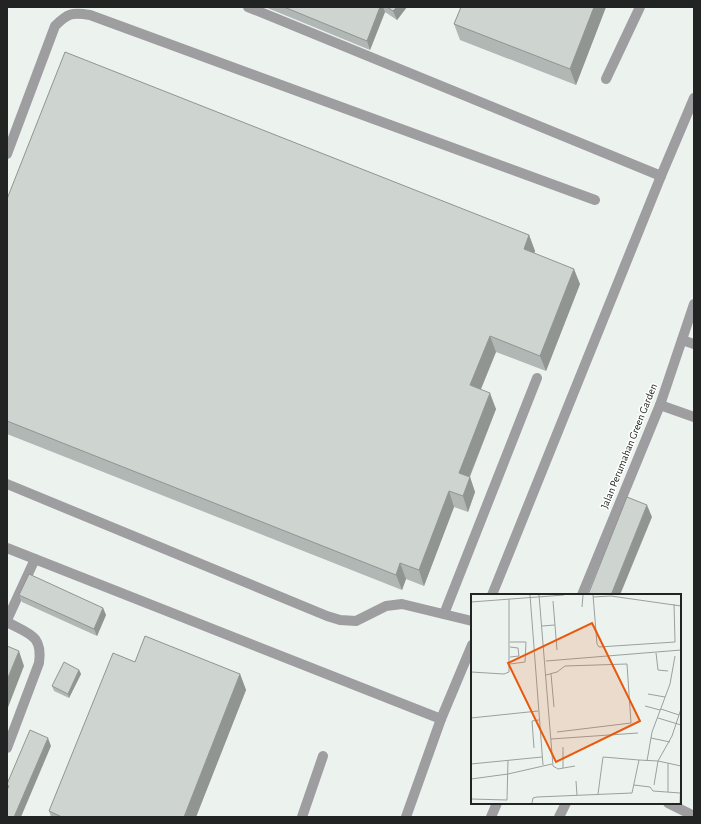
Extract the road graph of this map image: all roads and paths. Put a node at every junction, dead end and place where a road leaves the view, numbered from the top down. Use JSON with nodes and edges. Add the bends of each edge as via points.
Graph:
{"nodes":[{"id":1,"x":248,"y":7,"type":"edge"},
{"id":2,"x":640,"y":7,"type":"edge"},
{"id":3,"x":606,"y":79,"type":"dead end"},
{"id":4,"x":694,"y":98,"type":"edge"},
{"id":5,"x":7,"y":154,"type":"edge"},
{"id":6,"x":661,"y":176,"type":"junction"},
{"id":7,"x":595,"y":200,"type":"dead end"},
{"id":8,"x":694,"y":304,"type":"edge"},
{"id":9,"x":682,"y":340,"type":"junction"},
{"id":10,"x":694,"y":344,"type":"edge"},
{"id":11,"x":537,"y":378,"type":"dead end"},
{"id":12,"x":660,"y":405,"type":"junction"},
{"id":13,"x":694,"y":417,"type":"edge"},
{"id":14,"x":7,"y":484,"type":"edge"},
{"id":15,"x":7,"y":548,"type":"edge"},
{"id":16,"x":35,"y":559,"type":"junction"},
{"id":17,"x":492,"y":594,"type":"edge"},
{"id":18,"x":582,"y":594,"type":"edge"},
{"id":19,"x":444,"y":614,"type":"junction"},
{"id":20,"x":7,"y":621,"type":"edge"},
{"id":21,"x":471,"y":621,"type":"edge"},
{"id":22,"x":471,"y":647,"type":"edge"},
{"id":23,"x":441,"y":719,"type":"junction"},
{"id":24,"x":7,"y":748,"type":"edge"},
{"id":25,"x":323,"y":756,"type":"dead end"},
{"id":26,"x":497,"y":804,"type":"edge"},
{"id":27,"x":566,"y":804,"type":"edge"},
{"id":28,"x":670,"y":804,"type":"edge"},
{"id":29,"x":694,"y":816,"type":"edge"},
{"id":30,"x":302,"y":817,"type":"edge"},
{"id":31,"x":406,"y":817,"type":"edge"},
{"id":32,"x":491,"y":817,"type":"edge"},
{"id":33,"x":559,"y":817,"type":"edge"}],
"edges":[{"from":1,"to":6,"type":"street"},
{"from":2,"to":3,"type":"street"},
{"from":4,"to":6,"type":"street"},
{"from":5,"to":7,"type":"street","via":[[55,26],[66,16],[76,13],[90,15]]},
{"from":6,"to":17,"type":"street"},
{"from":8,"to":9,"type":"street","name":"Jalan Perumahan Green Garden"},
{"from":9,"to":10,"type":"street"},
{"from":9,"to":12,"type":"street","name":"Jalan Perumahan Green Garden"},
{"from":11,"to":19,"type":"street"},
{"from":12,"to":13,"type":"street"},
{"from":12,"to":18,"type":"street","name":"Jalan Perumahan Green Garden"},
{"from":14,"to":19,"type":"street","via":[[340,620],[356,621],[386,606],[402,604]]},
{"from":15,"to":16,"type":"street"},
{"from":16,"to":20,"type":"street"},
{"from":16,"to":23,"type":"street"},
{"from":19,"to":21,"type":"street"},
{"from":20,"to":24,"type":"street","via":[[32,635],[40,645],[39,663]]},
{"from":22,"to":23,"type":"street"},
{"from":23,"to":31,"type":"street"},
{"from":25,"to":30,"type":"street"},
{"from":26,"to":32,"type":"street"},
{"from":27,"to":33,"type":"street"},
{"from":28,"to":29,"type":"street"}]}
